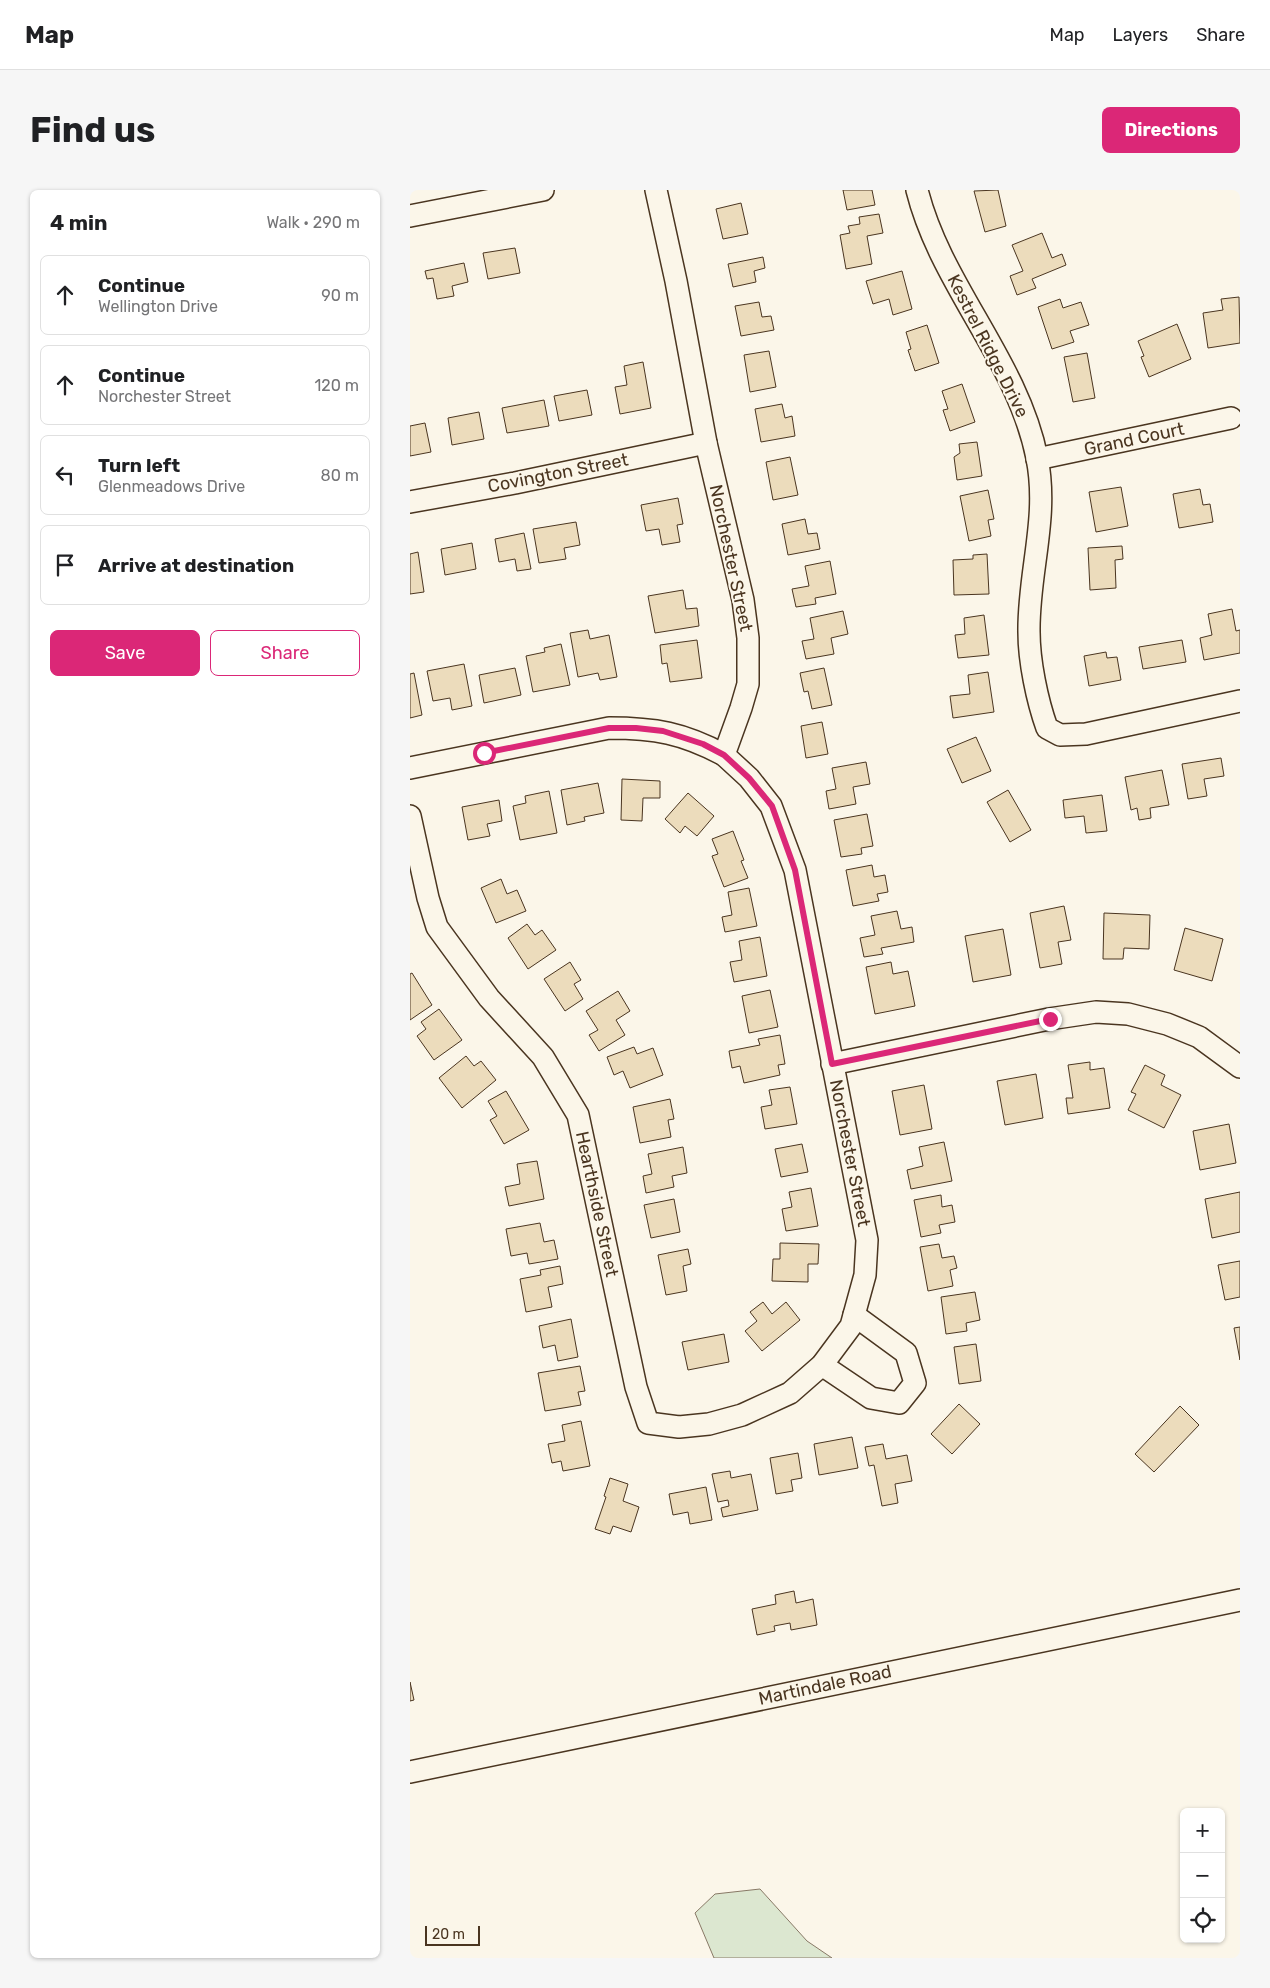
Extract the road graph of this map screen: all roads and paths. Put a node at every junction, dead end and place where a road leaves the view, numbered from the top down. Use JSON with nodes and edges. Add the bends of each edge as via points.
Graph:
{"nodes":[{"id":1,"x":543,"y":190,"type":"edge"},
{"id":2,"x":656,"y":190,"type":"edge"},
{"id":3,"x":917,"y":190,"type":"edge"},
{"id":4,"x":410,"y":216,"type":"edge"},
{"id":5,"x":1231,"y":418,"type":"dead end"},
{"id":6,"x":706,"y":443,"type":"junction"},
{"id":7,"x":1038,"y":459,"type":"junction"},
{"id":8,"x":410,"y":502,"type":"edge"},
{"id":9,"x":1240,"y":702,"type":"edge"},
{"id":10,"x":724,"y":755,"type":"junction"},
{"id":11,"x":410,"y":768,"type":"edge"},
{"id":12,"x":410,"y":816,"type":"edge"},
{"id":13,"x":832,"y":1064,"type":"junction"},
{"id":14,"x":1240,"y":1067,"type":"edge"},
{"id":15,"x":854,"y":1315,"type":"junction"},
{"id":16,"x":838,"y":1346,"type":"joint"},
{"id":17,"x":822,"y":1365,"type":"junction"},
{"id":18,"x":1240,"y":1600,"type":"edge"},
{"id":19,"x":410,"y":1772,"type":"edge"}],
"edges":[{"from":1,"to":4,"type":"street"},
{"from":2,"to":6,"type":"street","name":"Norchester Street"},
{"from":3,"to":7,"type":"street","name":"Kestrel Ridge Drive","via":[[921,207],[955,284],[1003,366],[1027,418]]},
{"from":5,"to":7,"type":"street","name":"Grand Court"},
{"from":6,"to":8,"type":"street","name":"Covington Street"},
{"from":6,"to":10,"type":"street","name":"Norchester Street","via":[[743,600],[748,638],[748,684]]},
{"from":7,"to":9,"type":"street","name":"Kestrel Ridge Drive","via":[[1040,535],[1028,632],[1047,728],[1060,735],[1086,734]]},
{"from":10,"to":11,"type":"street","via":[[703,744],[663,731],[609,728]]},
{"from":10,"to":13,"type":"street","name":"Norchester Street","via":[[772,806],[784,836],[795,870]]},
{"from":12,"to":17,"type":"street","name":"Hearthside Street","via":[[437,927],[489,998],[543,1057],[578,1115],[636,1387],[648,1423],[679,1427],[709,1424],[742,1415],[790,1393]]},
{"from":13,"to":14,"type":"street","via":[[1096,1012],[1128,1014],[1167,1024],[1200,1037]]},
{"from":13,"to":15,"type":"street","name":"Norchester Street","via":[[867,1240],[865,1275]]},
{"from":15,"to":16,"type":"street","name":"Norchester Street"},
{"from":15,"to":17,"type":"street","via":[[906,1353],[915,1383],[899,1403],[871,1398]]},
{"from":16,"to":17,"type":"street","name":"Hearthside Street"},
{"from":18,"to":19,"type":"street","name":"Martindale Road"}]}
